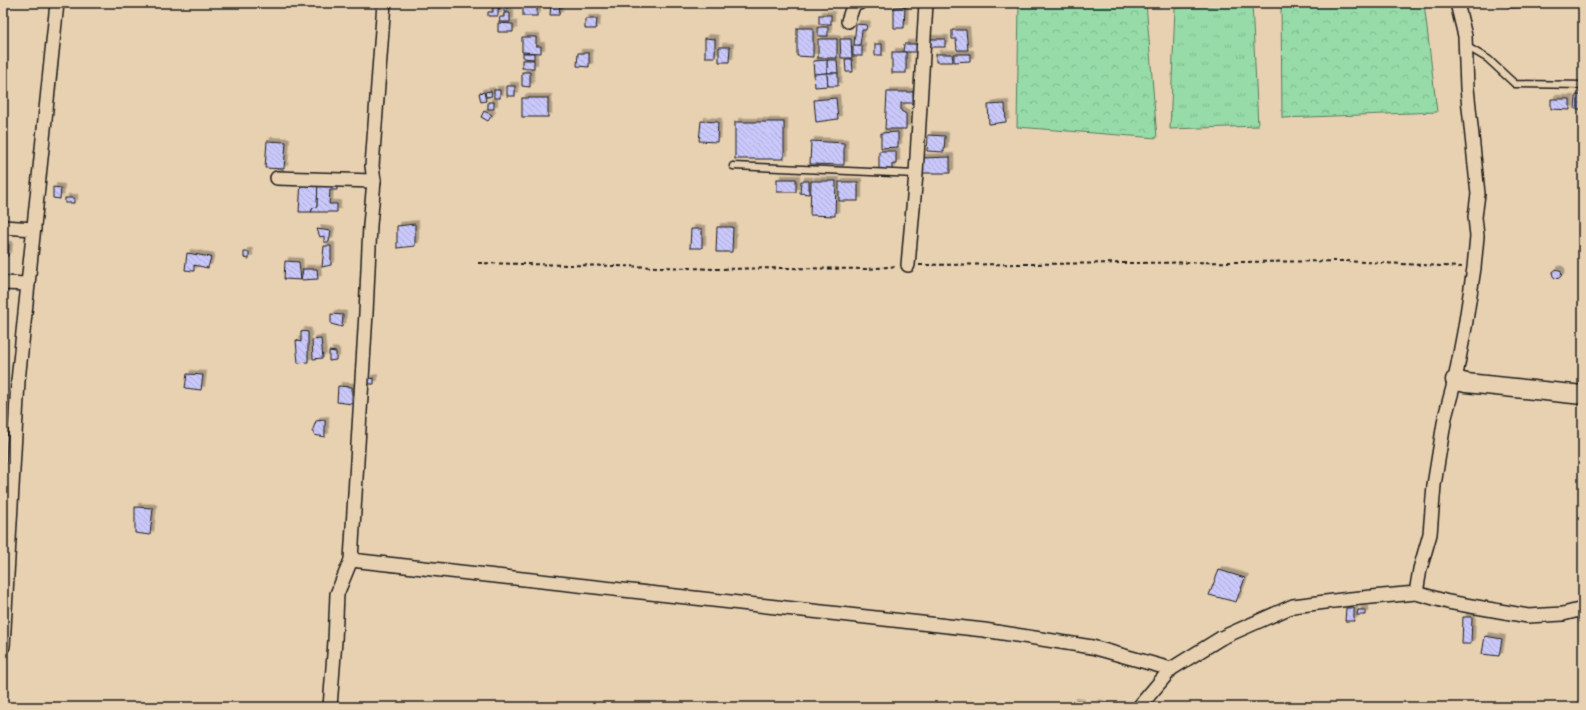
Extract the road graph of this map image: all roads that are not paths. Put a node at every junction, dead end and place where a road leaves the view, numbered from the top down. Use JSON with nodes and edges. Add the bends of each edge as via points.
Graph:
{"nodes":[{"id":1,"x":57,"y":3,"type":"edge"},
{"id":2,"x":384,"y":3,"type":"edge"},
{"id":3,"x":859,"y":3,"type":"edge"},
{"id":4,"x":926,"y":3,"type":"edge"},
{"id":5,"x":1457,"y":3,"type":"edge"},
{"id":6,"x":848,"y":21,"type":"dead end"},
{"id":7,"x":1465,"y":46,"type":"junction"},
{"id":8,"x":1583,"y":85,"type":"edge"},
{"id":9,"x":734,"y":166,"type":"dead end"},
{"id":10,"x":916,"y":174,"type":"junction"},
{"id":11,"x":277,"y":178,"type":"dead end"},
{"id":12,"x":374,"y":181,"type":"junction"},
{"id":13,"x":3,"y":227,"type":"edge"},
{"id":14,"x":34,"y":229,"type":"junction"},
{"id":15,"x":908,"y":265,"type":"road end"},
{"id":16,"x":3,"y":283,"type":"edge"},
{"id":17,"x":28,"y":284,"type":"junction"},
{"id":18,"x":1455,"y":380,"type":"junction"},
{"id":19,"x":1583,"y":394,"type":"edge"},
{"id":20,"x":8,"y":452,"type":"edge"},
{"id":21,"x":350,"y":560,"type":"junction"},
{"id":22,"x":1416,"y":593,"type":"junction"},
{"id":23,"x":1583,"y":609,"type":"edge"},
{"id":24,"x":3,"y":646,"type":"edge"},
{"id":25,"x":1171,"y":669,"type":"junction"},
{"id":26,"x":330,"y":707,"type":"edge"},
{"id":27,"x":1138,"y":707,"type":"edge"}],
"edges":[{"from":1,"to":14,"type":"street"},
{"from":2,"to":12,"type":"street","via":[[372,166]]},
{"from":3,"to":6,"type":"street","via":[[854,3]]},
{"from":4,"to":10,"type":"street"},
{"from":5,"to":7,"type":"street"},
{"from":7,"to":8,"type":"lane","via":[[1488,59],[1515,84]]},
{"from":7,"to":18,"type":"street","via":[[1478,194],[1474,268]]},
{"from":9,"to":10,"type":"lane"},
{"from":10,"to":15,"type":"street"},
{"from":11,"to":12,"type":"street"},
{"from":12,"to":21,"type":"street"},
{"from":13,"to":14,"type":"street"},
{"from":14,"to":17,"type":"street"},
{"from":16,"to":17,"type":"street"},
{"from":17,"to":20,"type":"street"},
{"from":18,"to":19,"type":"street"},
{"from":18,"to":22,"type":"street","via":[[1445,417],[1434,485],[1430,534]]},
{"from":20,"to":24,"type":"street"},
{"from":21,"to":25,"type":"street","via":[[984,630],[1092,647]]},
{"from":21,"to":26,"type":"street","via":[[337,594]]},
{"from":22,"to":23,"type":"street","via":[[1448,602],[1528,616],[1563,614]]},
{"from":22,"to":25,"type":"street","via":[[1293,606],[1221,638]]},
{"from":25,"to":27,"type":"street"}]}
